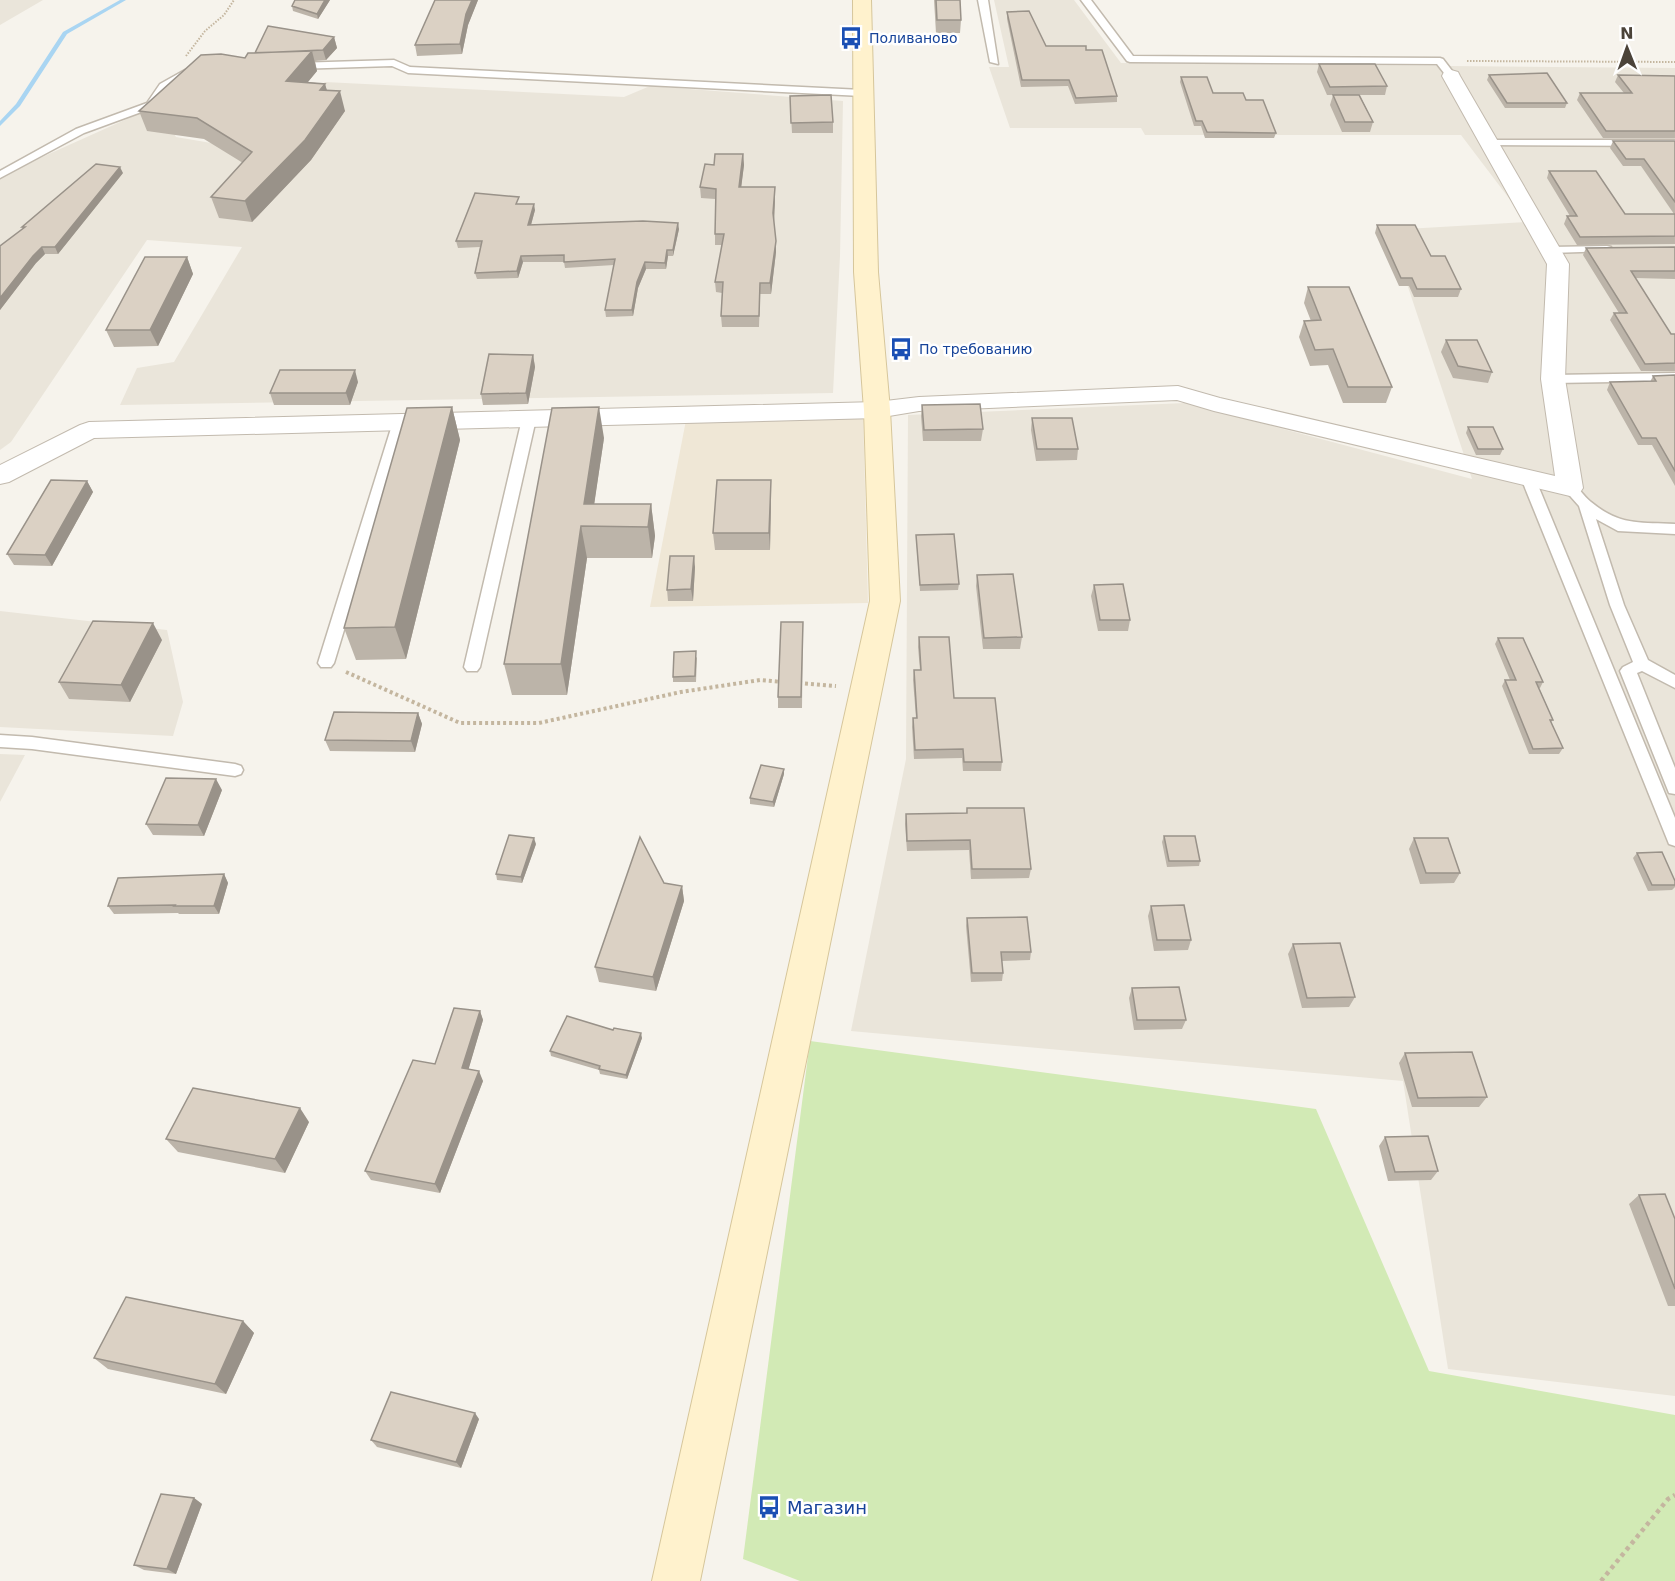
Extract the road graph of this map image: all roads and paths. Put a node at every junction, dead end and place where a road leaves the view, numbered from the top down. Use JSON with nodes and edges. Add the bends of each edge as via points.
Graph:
{"nodes":[{"id":1,"x":234,"y":0,"type":"edge"},
{"id":2,"x":862,"y":0,"type":"edge"},
{"id":3,"x":983,"y":0,"type":"edge"},
{"id":4,"x":1086,"y":0,"type":"edge"},
{"id":5,"x":996,"y":62,"type":"dead end"},
{"id":6,"x":1675,"y":62,"type":"edge"},
{"id":7,"x":287,"y":66,"type":"edge"},
{"id":8,"x":205,"y":69,"type":"edge"},
{"id":9,"x":1445,"y":69,"type":"junction"},
{"id":10,"x":193,"y":70,"type":"junction"},
{"id":11,"x":862,"y":93,"type":"junction"},
{"id":12,"x":1490,"y":143,"type":"junction"},
{"id":13,"x":1675,"y":143,"type":"edge"},
{"id":14,"x":0,"y":174,"type":"edge"},
{"id":15,"x":1618,"y":249,"type":"edge"},
{"id":16,"x":1551,"y":250,"type":"junction"},
{"id":17,"x":1675,"y":377,"type":"edge"},
{"id":18,"x":1553,"y":379,"type":"junction"},
{"id":19,"x":877,"y":411,"type":"junction"},
{"id":20,"x":529,"y":419,"type":"junction"},
{"id":21,"x":400,"y":422,"type":"junction"},
{"id":22,"x":0,"y":476,"type":"edge"},
{"id":23,"x":1528,"y":478,"type":"junction"},
{"id":24,"x":1578,"y":497,"type":"junction"},
{"id":25,"x":1675,"y":529,"type":"edge"},
{"id":26,"x":326,"y":663,"type":"joint"},
{"id":27,"x":1642,"y":664,"type":"junction"},
{"id":28,"x":472,"y":667,"type":"dead end"},
{"id":29,"x":783,"y":682,"type":"edge"},
{"id":30,"x":1675,"y":682,"type":"edge"},
{"id":31,"x":795,"y":683,"type":"edge"},
{"id":32,"x":867,"y":688,"type":"junction"},
{"id":33,"x":0,"y":741,"type":"edge"},
{"id":34,"x":235,"y":770,"type":"dead end"},
{"id":35,"x":1675,"y":788,"type":"edge"},
{"id":36,"x":1675,"y":839,"type":"edge"},
{"id":37,"x":1675,"y":1495,"type":"edge"},
{"id":38,"x":676,"y":1581,"type":"edge"},
{"id":39,"x":1601,"y":1581,"type":"edge"}],
"edges":[{"from":1,"to":10,"type":"path","via":[[187,56],[183,65]]},
{"from":2,"to":11,"type":"street"},
{"from":3,"to":5,"type":"lane"},
{"from":4,"to":9,"type":"lane","via":[[1130,59]]},
{"from":6,"to":9,"type":"path"},
{"from":7,"to":11,"type":"lane","via":[[394,63],[408,70]]},
{"from":8,"to":10,"type":"lane"},
{"from":9,"to":12,"type":"street"},
{"from":10,"to":14,"type":"lane","via":[[164,86],[151,105],[80,131]]},
{"from":11,"to":19,"type":"street","via":[[866,273]]},
{"from":12,"to":13,"type":"lane"},
{"from":12,"to":16,"type":"street"},
{"from":15,"to":16,"type":"lane"},
{"from":16,"to":18,"type":"street","via":[[1558,264]]},
{"from":17,"to":18,"type":"lane"},
{"from":18,"to":24,"type":"street"},
{"from":19,"to":20,"type":"street"},
{"from":19,"to":23,"type":"street","via":[[919,404],[1178,393]]},
{"from":19,"to":32,"type":"street","via":[[885,601]]},
{"from":20,"to":21,"type":"street"},
{"from":20,"to":28,"type":"lane"},
{"from":21,"to":22,"type":"street","via":[[89,430]]},
{"from":21,"to":26,"type":"lane"},
{"from":23,"to":24,"type":"street"},
{"from":23,"to":36,"type":"lane"},
{"from":24,"to":25,"type":"lane","via":[[1618,526]]},
{"from":24,"to":27,"type":"lane"},
{"from":26,"to":29,"type":"path","via":[[460,723],[539,723],[681,692],[760,680]]},
{"from":27,"to":30,"type":"lane"},
{"from":27,"to":35,"type":"lane","via":[[1628,671]]},
{"from":31,"to":32,"type":"path"},
{"from":32,"to":38,"type":"street"},
{"from":33,"to":34,"type":"lane"},
{"from":37,"to":39,"type":"path"}]}
